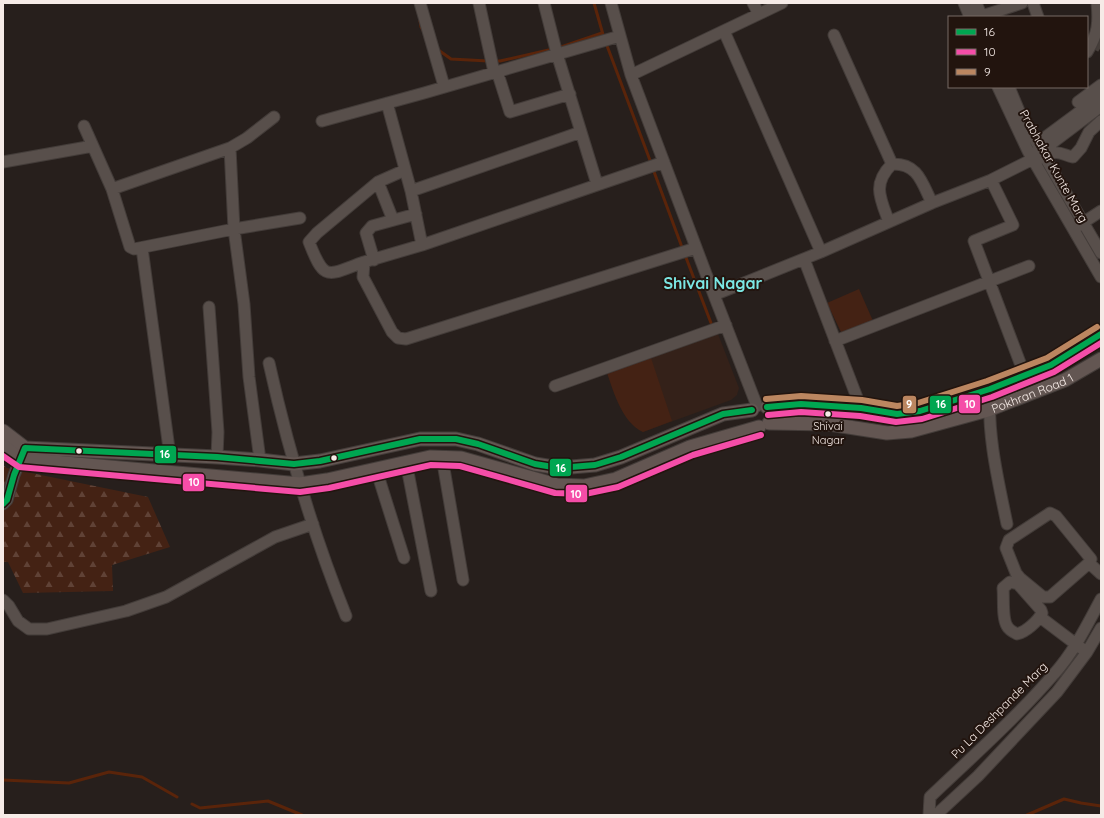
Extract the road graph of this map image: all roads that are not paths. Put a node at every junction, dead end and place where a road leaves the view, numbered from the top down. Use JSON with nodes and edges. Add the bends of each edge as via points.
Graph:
{"nodes":[{"id":1,"x":420,"y":3,"type":"edge"},
{"id":2,"x":479,"y":3,"type":"edge"},
{"id":3,"x":544,"y":3,"type":"edge"},
{"id":4,"x":611,"y":3,"type":"edge"},
{"id":5,"x":754,"y":3,"type":"edge"},
{"id":6,"x":782,"y":3,"type":"edge"},
{"id":7,"x":964,"y":3,"type":"edge"},
{"id":8,"x":976,"y":3,"type":"edge"},
{"id":9,"x":1022,"y":3,"type":"edge"},
{"id":10,"x":1033,"y":3,"type":"edge"},
{"id":11,"x":1097,"y":3,"type":"edge"},
{"id":12,"x":759,"y":14,"type":"junction"},
{"id":13,"x":970,"y":16,"type":"edge"},
{"id":14,"x":981,"y":16,"type":"edge"},
{"id":15,"x":984,"y":16,"type":"edge"},
{"id":16,"x":1038,"y":16,"type":"edge"},
{"id":17,"x":724,"y":31,"type":"junction"},
{"id":18,"x":834,"y":35,"type":"dead end"},
{"id":19,"x":620,"y":36,"type":"junction"},
{"id":20,"x":1088,"y":51,"type":"edge"},
{"id":21,"x":557,"y":54,"type":"junction"},
{"id":22,"x":496,"y":72,"type":"junction"},
{"id":23,"x":632,"y":75,"type":"junction"},
{"id":24,"x":1101,"y":85,"type":"edge"},
{"id":25,"x":444,"y":86,"type":"junction"},
{"id":26,"x":998,"y":88,"type":"edge"},
{"id":27,"x":1010,"y":88,"type":"edge"},
{"id":28,"x":570,"y":94,"type":"junction"},
{"id":29,"x":1101,"y":96,"type":"edge"},
{"id":30,"x":1078,"y":102,"type":"dead end"},
{"id":31,"x":387,"y":103,"type":"junction"},
{"id":32,"x":1101,"y":106,"type":"edge"},
{"id":33,"x":274,"y":117,"type":"dead end"},
{"id":34,"x":322,"y":121,"type":"dead end"},
{"id":35,"x":1101,"y":121,"type":"edge"},
{"id":36,"x":84,"y":126,"type":"dead end"},
{"id":37,"x":581,"y":132,"type":"junction"},
{"id":38,"x":1046,"y":142,"type":"junction"},
{"id":39,"x":94,"y":146,"type":"junction"},
{"id":40,"x":230,"y":148,"type":"junction"},
{"id":41,"x":1045,"y":158,"type":"junction"},
{"id":42,"x":1033,"y":159,"type":"junction"},
{"id":43,"x":3,"y":162,"type":"edge"},
{"id":44,"x":664,"y":162,"type":"junction"},
{"id":45,"x":892,"y":164,"type":"junction"},
{"id":46,"x":405,"y":170,"type":"junction"},
{"id":47,"x":991,"y":180,"type":"junction"},
{"id":48,"x":378,"y":182,"type":"junction"},
{"id":49,"x":597,"y":184,"type":"junction"},
{"id":50,"x":112,"y":189,"type":"junction"},
{"id":51,"x":411,"y":191,"type":"junction"},
{"id":52,"x":932,"y":203,"type":"junction"},
{"id":53,"x":1101,"y":211,"type":"edge"},
{"id":54,"x":416,"y":214,"type":"junction"},
{"id":55,"x":300,"y":218,"type":"dead end"},
{"id":56,"x":393,"y":220,"type":"junction"},
{"id":57,"x":888,"y":222,"type":"junction"},
{"id":58,"x":1083,"y":223,"type":"junction"},
{"id":59,"x":1072,"y":228,"type":"junction"},
{"id":60,"x":234,"y":229,"type":"junction"},
{"id":61,"x":422,"y":245,"type":"junction"},
{"id":62,"x":142,"y":248,"type":"junction"},
{"id":63,"x":696,"y":248,"type":"junction"},
{"id":64,"x":821,"y":252,"type":"junction"},
{"id":65,"x":1101,"y":253,"type":"edge"},
{"id":66,"x":804,"y":259,"type":"junction"},
{"id":67,"x":369,"y":261,"type":"junction"},
{"id":68,"x":1029,"y":266,"type":"dead end"},
{"id":69,"x":1101,"y":278,"type":"edge"},
{"id":70,"x":989,"y":282,"type":"junction"},
{"id":71,"x":714,"y":295,"type":"junction"},
{"id":72,"x":209,"y":307,"type":"dead end"},
{"id":73,"x":726,"y":325,"type":"junction"},
{"id":74,"x":1101,"y":334,"type":"edge"},
{"id":75,"x":835,"y":341,"type":"junction"},
{"id":76,"x":1101,"y":359,"type":"edge"},
{"id":77,"x":269,"y":364,"type":"dead end"},
{"id":78,"x":1025,"y":376,"type":"junction"},
{"id":79,"x":555,"y":386,"type":"dead end"},
{"id":80,"x":990,"y":390,"type":"junction"},
{"id":81,"x":759,"y":408,"type":"junction"},
{"id":82,"x":861,"y":408,"type":"junction"},
{"id":83,"x":988,"y":410,"type":"junction"},
{"id":84,"x":764,"y":425,"type":"junction"},
{"id":85,"x":3,"y":431,"type":"edge"},
{"id":86,"x":683,"y":431,"type":"junction"},
{"id":87,"x":3,"y":446,"type":"edge"},
{"id":88,"x":690,"y":447,"type":"junction"},
{"id":89,"x":22,"y":454,"type":"junction"},
{"id":90,"x":170,"y":456,"type":"junction"},
{"id":91,"x":216,"y":457,"type":"junction"},
{"id":92,"x":442,"y":457,"type":"junction"},
{"id":93,"x":260,"y":460,"type":"junction"},
{"id":94,"x":406,"y":462,"type":"junction"},
{"id":95,"x":294,"y":464,"type":"junction"},
{"id":96,"x":376,"y":469,"type":"junction"},
{"id":97,"x":300,"y":484,"type":"junction"},
{"id":98,"x":3,"y":504,"type":"edge"},
{"id":99,"x":313,"y":524,"type":"junction"},
{"id":100,"x":1007,"y":524,"type":"dead end"},
{"id":101,"x":404,"y":558,"type":"dead end"},
{"id":102,"x":1089,"y":563,"type":"junction"},
{"id":103,"x":1101,"y":574,"type":"edge"},
{"id":104,"x":463,"y":580,"type":"dead end"},
{"id":105,"x":430,"y":591,"type":"dead end"},
{"id":106,"x":1101,"y":598,"type":"edge"},
{"id":107,"x":3,"y":600,"type":"edge"},
{"id":108,"x":346,"y":616,"type":"dead end"},
{"id":109,"x":1040,"y":617,"type":"junction"},
{"id":110,"x":1101,"y":628,"type":"edge"},
{"id":111,"x":1083,"y":633,"type":"junction"},
{"id":112,"x":1098,"y":638,"type":"edge"},
{"id":113,"x":1075,"y":645,"type":"junction"},
{"id":114,"x":1087,"y":652,"type":"junction"},
{"id":115,"x":929,"y":815,"type":"edge"},
{"id":116,"x":936,"y":815,"type":"edge"}],
"edges":[{"from":1,"to":25,"type":"street"},
{"from":2,"to":22,"type":"street"},
{"from":3,"to":21,"type":"street"},
{"from":4,"to":19,"type":"street"},
{"from":5,"to":12,"type":"street"},
{"from":6,"to":12,"type":"street"},
{"from":7,"to":13,"type":"street"},
{"from":8,"to":14,"type":"street"},
{"from":9,"to":15,"type":"street"},
{"from":10,"to":16,"type":"street"},
{"from":11,"to":20,"type":"street","via":[[1098,30],[1094,43]]},
{"from":12,"to":17,"type":"street"},
{"from":17,"to":23,"type":"street"},
{"from":17,"to":64,"type":"street"},
{"from":18,"to":45,"type":"street"},
{"from":19,"to":21,"type":"street"},
{"from":19,"to":23,"type":"street"},
{"from":21,"to":22,"type":"street"},
{"from":21,"to":28,"type":"street"},
{"from":22,"to":25,"type":"street"},
{"from":22,"to":28,"type":"street","via":[[510,112]]},
{"from":23,"to":44,"type":"street"},
{"from":24,"to":30,"type":"street"},
{"from":25,"to":31,"type":"street"},
{"from":26,"to":42,"type":"street","name":"Prabhakar Kunte Marg"},
{"from":27,"to":38,"type":"street","name":"Prabhakar Kunte Marg","via":[[1019,111]]},
{"from":28,"to":37,"type":"street"},
{"from":29,"to":38,"type":"street"},
{"from":31,"to":34,"type":"street"},
{"from":31,"to":46,"type":"street"},
{"from":32,"to":38,"type":"street"},
{"from":33,"to":40,"type":"street"},
{"from":35,"to":41,"type":"street","via":[[1089,132],[1073,157],[1052,153]]},
{"from":36,"to":39,"type":"street"},
{"from":37,"to":49,"type":"street"},
{"from":37,"to":51,"type":"street"},
{"from":38,"to":41,"type":"street","name":"Prabhakar Kunte Marg"},
{"from":38,"to":42,"type":"street"},
{"from":39,"to":43,"type":"street"},
{"from":39,"to":50,"type":"street"},
{"from":40,"to":50,"type":"street"},
{"from":40,"to":60,"type":"street"},
{"from":41,"to":42,"type":"street"},
{"from":41,"to":58,"type":"street","name":"Prabhakar Kunte Marg"},
{"from":42,"to":47,"type":"street"},
{"from":42,"to":59,"type":"street","name":"Prabhakar Kunte Marg"},
{"from":44,"to":49,"type":"street"},
{"from":44,"to":63,"type":"street"},
{"from":45,"to":52,"type":"street","via":[[907,166],[918,174]]},
{"from":45,"to":57,"type":"street","via":[[882,175],[878,188]]},
{"from":46,"to":48,"type":"street"},
{"from":46,"to":51,"type":"street"},
{"from":47,"to":52,"type":"street"},
{"from":47,"to":70,"type":"street","via":[[1013,225],[974,241]]},
{"from":48,"to":56,"type":"street"},
{"from":48,"to":67,"type":"street","via":[[309,242],[317,262],[324,271],[331,274]]},
{"from":49,"to":61,"type":"street"},
{"from":50,"to":62,"type":"street","via":[[130,247]]},
{"from":51,"to":54,"type":"street"},
{"from":52,"to":57,"type":"street"},
{"from":53,"to":58,"type":"street"},
{"from":54,"to":56,"type":"street"},
{"from":54,"to":61,"type":"street"},
{"from":55,"to":60,"type":"street"},
{"from":56,"to":67,"type":"street","via":[[372,226],[366,233]]},
{"from":57,"to":64,"type":"street"},
{"from":58,"to":59,"type":"street"},
{"from":58,"to":65,"type":"street","name":"Prabhakar Kunte Marg"},
{"from":59,"to":69,"type":"street","name":"Prabhakar Kunte Marg"},
{"from":60,"to":62,"type":"street"},
{"from":60,"to":93,"type":"street"},
{"from":61,"to":67,"type":"street"},
{"from":62,"to":90,"type":"street"},
{"from":63,"to":67,"type":"street","via":[[406,339],[398,338],[392,332],[364,277]]},
{"from":63,"to":71,"type":"street"},
{"from":64,"to":66,"type":"street"},
{"from":66,"to":71,"type":"street"},
{"from":66,"to":75,"type":"street"},
{"from":68,"to":70,"type":"street"},
{"from":70,"to":75,"type":"street"},
{"from":70,"to":78,"type":"street"},
{"from":71,"to":73,"type":"street"},
{"from":72,"to":91,"type":"street","via":[[218,432]]},
{"from":73,"to":79,"type":"street"},
{"from":73,"to":81,"type":"street"},
{"from":74,"to":78,"type":"main road","name":"Pokhran Road 1","via":[[1051,365]]},
{"from":75,"to":82,"type":"street"},
{"from":76,"to":83,"type":"main road","name":"Pokhran Road 1","via":[[1065,380]]},
{"from":77,"to":95,"type":"street"},
{"from":78,"to":80,"type":"main road","name":"Pokhran Road 1"},
{"from":80,"to":82,"type":"main road","name":"Pokhran Road 1","via":[[920,411],[897,414]]},
{"from":80,"to":83,"type":"street"},
{"from":81,"to":82,"type":"main road","name":"Pokhran Road 1","via":[[801,404]]},
{"from":81,"to":84,"type":"main road","via":[[772,413],[771,420]]},
{"from":81,"to":84,"type":"main road","via":[[750,419],[754,424]]},
{"from":81,"to":86,"type":"main road","name":"Pokhran Road 1","via":[[723,414]]},
{"from":83,"to":84,"type":"main road","name":"Pokhran Road 1","via":[[911,431],[887,433],[829,424]]},
{"from":83,"to":100,"type":"street"},
{"from":84,"to":88,"type":"main road","name":"Pokhran Road 1"},
{"from":85,"to":89,"type":"main road"},
{"from":86,"to":88,"type":"main road"},
{"from":86,"to":95,"type":"main road","name":"Pokhran Road 1","via":[[595,465],[559,468],[535,464],[456,438],[420,439],[320,461]]},
{"from":87,"to":89,"type":"main road"},
{"from":88,"to":92,"type":"main road","name":"Pokhran Road 1","via":[[616,479],[584,486],[557,485],[461,458]]},
{"from":89,"to":90,"type":"main road","name":"Pokhran Road 1"},
{"from":89,"to":97,"type":"main road","name":"Pokhran Road 1"},
{"from":89,"to":98,"type":"street","via":[[7,500]]},
{"from":90,"to":91,"type":"main road","name":"Pokhran Road 1"},
{"from":91,"to":93,"type":"main road","name":"Pokhran Road 1"},
{"from":92,"to":94,"type":"main road","name":"Pokhran Road 1"},
{"from":92,"to":104,"type":"street"},
{"from":93,"to":95,"type":"main road","name":"Pokhran Road 1"},
{"from":94,"to":96,"type":"main road","name":"Pokhran Road 1"},
{"from":94,"to":105,"type":"street"},
{"from":95,"to":97,"type":"street"},
{"from":96,"to":97,"type":"main road","name":"Pokhran Road 1"},
{"from":96,"to":101,"type":"street"},
{"from":97,"to":99,"type":"street"},
{"from":99,"to":107,"type":"street","via":[[275,537],[166,597],[126,611],[47,629],[29,629],[18,621]]},
{"from":99,"to":108,"type":"street"},
{"from":102,"to":102,"type":"street","via":[[1089,555],[1056,516],[1050,513],[1009,540],[1006,548],[1016,573],[1043,597],[1050,597]]},
{"from":102,"to":103,"type":"street"},
{"from":106,"to":111,"type":"street","name":"Pu La Deshpande Marg"},
{"from":109,"to":109,"type":"street","via":[[1041,610],[1018,584],[1010,582],[1003,588],[1004,618],[1011,630],[1017,634],[1023,633]]},
{"from":109,"to":113,"type":"street"},
{"from":110,"to":112,"type":"street"},
{"from":111,"to":112,"type":"street"},
{"from":111,"to":113,"type":"street","name":"Pu La Deshpande Marg"},
{"from":112,"to":114,"type":"street"},
{"from":113,"to":114,"type":"street"},
{"from":113,"to":115,"type":"street","name":"Pu La Deshpande Marg","via":[[1055,673],[1018,712],[930,797]]},
{"from":114,"to":116,"type":"street","via":[[1057,692],[978,776]]}]}
